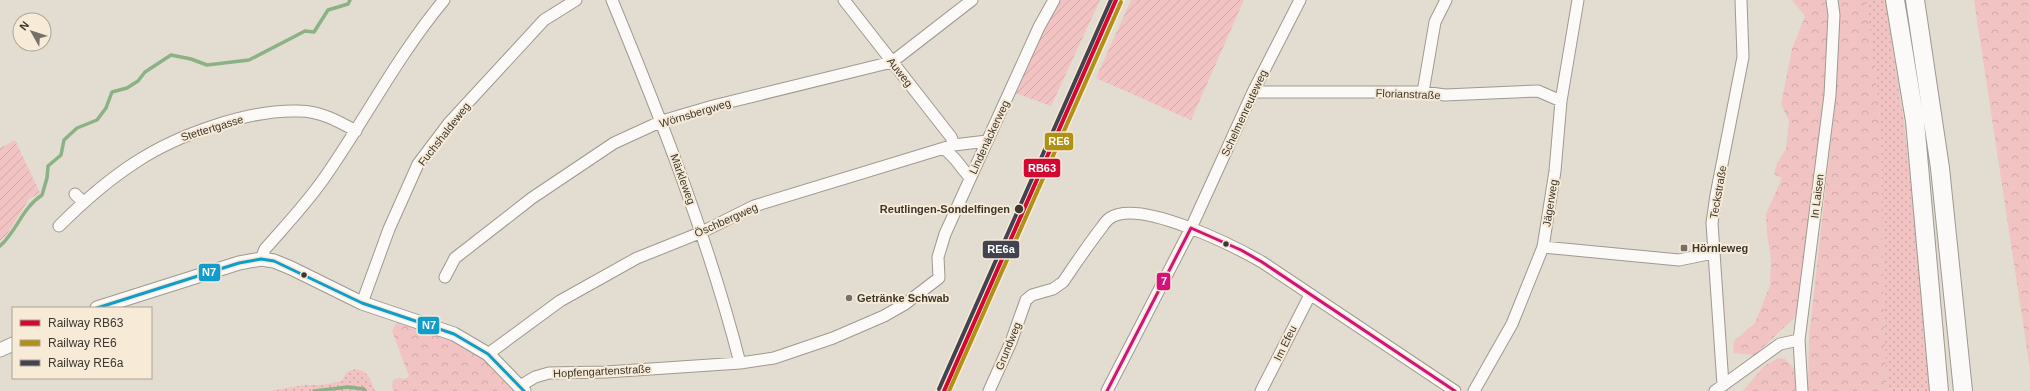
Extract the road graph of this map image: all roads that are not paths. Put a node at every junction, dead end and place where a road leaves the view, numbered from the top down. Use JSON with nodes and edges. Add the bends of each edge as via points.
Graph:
{"nodes":[{"id":1,"x":444,"y":0,"type":"edge"},
{"id":2,"x":576,"y":0,"type":"edge"},
{"id":3,"x":612,"y":0,"type":"edge"},
{"id":4,"x":844,"y":0,"type":"edge"},
{"id":5,"x":972,"y":0,"type":"edge"},
{"id":6,"x":1054,"y":0,"type":"edge"},
{"id":7,"x":1300,"y":0,"type":"edge"},
{"id":8,"x":1446,"y":0,"type":"edge"},
{"id":9,"x":1578,"y":0,"type":"edge"},
{"id":10,"x":1740,"y":0,"type":"edge"},
{"id":11,"x":1832,"y":0,"type":"edge"},
{"id":12,"x":1895,"y":0,"type":"edge"},
{"id":13,"x":1915,"y":0,"type":"edge"},
{"id":14,"x":892,"y":62,"type":"junction"},
{"id":15,"x":1253,"y":92,"type":"junction"},
{"id":16,"x":1423,"y":92,"type":"junction"},
{"id":17,"x":1561,"y":101,"type":"junction"},
{"id":18,"x":662,"y":121,"type":"junction"},
{"id":19,"x":356,"y":131,"type":"junction"},
{"id":20,"x":987,"y":141,"type":"junction"},
{"id":21,"x":949,"y":147,"type":"junction"},
{"id":22,"x":970,"y":178,"type":"junction"},
{"id":23,"x":59,"y":226,"type":"dead end"},
{"id":24,"x":1191,"y":228,"type":"junction"},
{"id":25,"x":702,"y":232,"type":"junction"},
{"id":26,"x":1542,"y":247,"type":"junction"},
{"id":27,"x":1713,"y":253,"type":"junction"},
{"id":28,"x":261,"y":259,"type":"junction"},
{"id":29,"x":445,"y":277,"type":"dead end"},
{"id":30,"x":939,"y":278,"type":"joint"},
{"id":31,"x":1310,"y":295,"type":"junction"},
{"id":32,"x":362,"y":303,"type":"junction"},
{"id":33,"x":100,"y":307,"type":"edge"},
{"id":34,"x":1799,"y":340,"type":"junction"},
{"id":35,"x":12,"y":344,"type":"edge"},
{"id":36,"x":0,"y":350,"type":"edge"},
{"id":37,"x":488,"y":354,"type":"junction"},
{"id":38,"x":740,"y":363,"type":"junction"},
{"id":39,"x":1719,"y":388,"type":"edge"},
{"id":40,"x":522,"y":389,"type":"edge"},
{"id":41,"x":989,"y":391,"type":"edge"},
{"id":42,"x":1107,"y":391,"type":"edge"},
{"id":43,"x":1261,"y":391,"type":"edge"},
{"id":44,"x":1455,"y":391,"type":"edge"},
{"id":45,"x":1474,"y":391,"type":"edge"},
{"id":46,"x":1802,"y":391,"type":"edge"},
{"id":47,"x":1939,"y":391,"type":"edge"},
{"id":48,"x":1963,"y":391,"type":"edge"}],
"edges":[{"from":1,"to":19,"type":"street","via":[[387,79]]},
{"from":2,"to":32,"type":"street","name":"Fuchshaldeweg","via":[[544,20],[450,123],[418,164],[389,229]]},
{"from":3,"to":18,"type":"street","name":"Märkleweg"},
{"from":4,"to":14,"type":"street","name":"Auweg"},
{"from":5,"to":14,"type":"street","name":"Wörnsbergweg"},
{"from":6,"to":20,"type":"street","name":"Lindenäckerweg"},
{"from":7,"to":15,"type":"street","name":"Schelmenreuteweg"},
{"from":8,"to":16,"type":"street","via":[[1435,22]]},
{"from":9,"to":17,"type":"street","name":"Jägerweg"},
{"from":10,"to":27,"type":"street","name":"Teckstraße","via":[[1743,57],[1716,195],[1712,223]]},
{"from":11,"to":34,"type":"street","name":"In Laisen","via":[[1834,15],[1830,95]]},
{"from":12,"to":47,"type":"highway","via":[[1915,121]]},
{"from":13,"to":48,"type":"highway","via":[[1940,168]]},
{"from":14,"to":18,"type":"street","name":"Wörnsbergweg"},
{"from":14,"to":21,"type":"street","name":"Auweg","via":[[950,137]]},
{"from":15,"to":16,"type":"street","name":"Florianstraße"},
{"from":15,"to":24,"type":"street","name":"Schelmenreuteweg"},
{"from":16,"to":17,"type":"street","name":"Florianstraße","via":[[1445,95],[1538,91]]},
{"from":17,"to":26,"type":"street","name":"Jägerweg","via":[[1554,171]]},
{"from":18,"to":25,"type":"street","name":"Märkleweg"},
{"from":18,"to":29,"type":"street","name":"Wörnsbergweg","via":[[614,143],[532,198],[455,258]]},
{"from":19,"to":23,"type":"street","name":"Stettertgasse","via":[[339,121],[300,111],[263,113],[177,139],[79,198]]},
{"from":19,"to":28,"type":"street","via":[[326,176],[265,249]]},
{"from":20,"to":21,"type":"street","name":"Öschbergweg"},
{"from":20,"to":22,"type":"street","name":"Lindenäckerweg"},
{"from":21,"to":22,"type":"street","name":"Auweg"},
{"from":21,"to":25,"type":"street","name":"Öschbergweg","via":[[754,206]]},
{"from":22,"to":30,"type":"street","name":"Lindenäckerweg","via":[[945,234],[938,257]]},
{"from":24,"to":31,"type":"street","via":[[1241,250]]},
{"from":24,"to":41,"type":"street","name":"Grundweg","via":[[1145,215],[1126,213],[1110,218],[1063,282],[1026,300]]},
{"from":24,"to":42,"type":"street"},
{"from":25,"to":37,"type":"street","name":"Öschbergweg","via":[[637,258],[560,300]]},
{"from":25,"to":38,"type":"street","name":"Märkleweg","via":[[723,297]]},
{"from":26,"to":27,"type":"street","via":[[1679,260]]},
{"from":26,"to":45,"type":"street","name":"Jägerweg","via":[[1512,324]]},
{"from":27,"to":39,"type":"street","name":"Teckstraße"},
{"from":28,"to":32,"type":"street","name":"Hopfengartenstraße","via":[[291,268]]},
{"from":28,"to":33,"type":"street","name":"Hopfengartenstraße","via":[[239,263]]},
{"from":30,"to":38,"type":"street","name":"Hopfengartenstraße","via":[[905,304],[884,316],[774,358]]},
{"from":31,"to":43,"type":"street","name":"Im Efeu"},
{"from":31,"to":44,"type":"street"},
{"from":32,"to":37,"type":"street","name":"Hopfengartenstraße","via":[[454,334]]},
{"from":34,"to":39,"type":"street","via":[[1780,344]]},
{"from":34,"to":46,"type":"street","name":"In Laisen"},
{"from":35,"to":36,"type":"street"},
{"from":37,"to":40,"type":"street","name":"Hopfengartenstraße"},
{"from":38,"to":40,"type":"street","name":"Hopfengartenstraße","via":[[549,373],[535,377]]}]}
